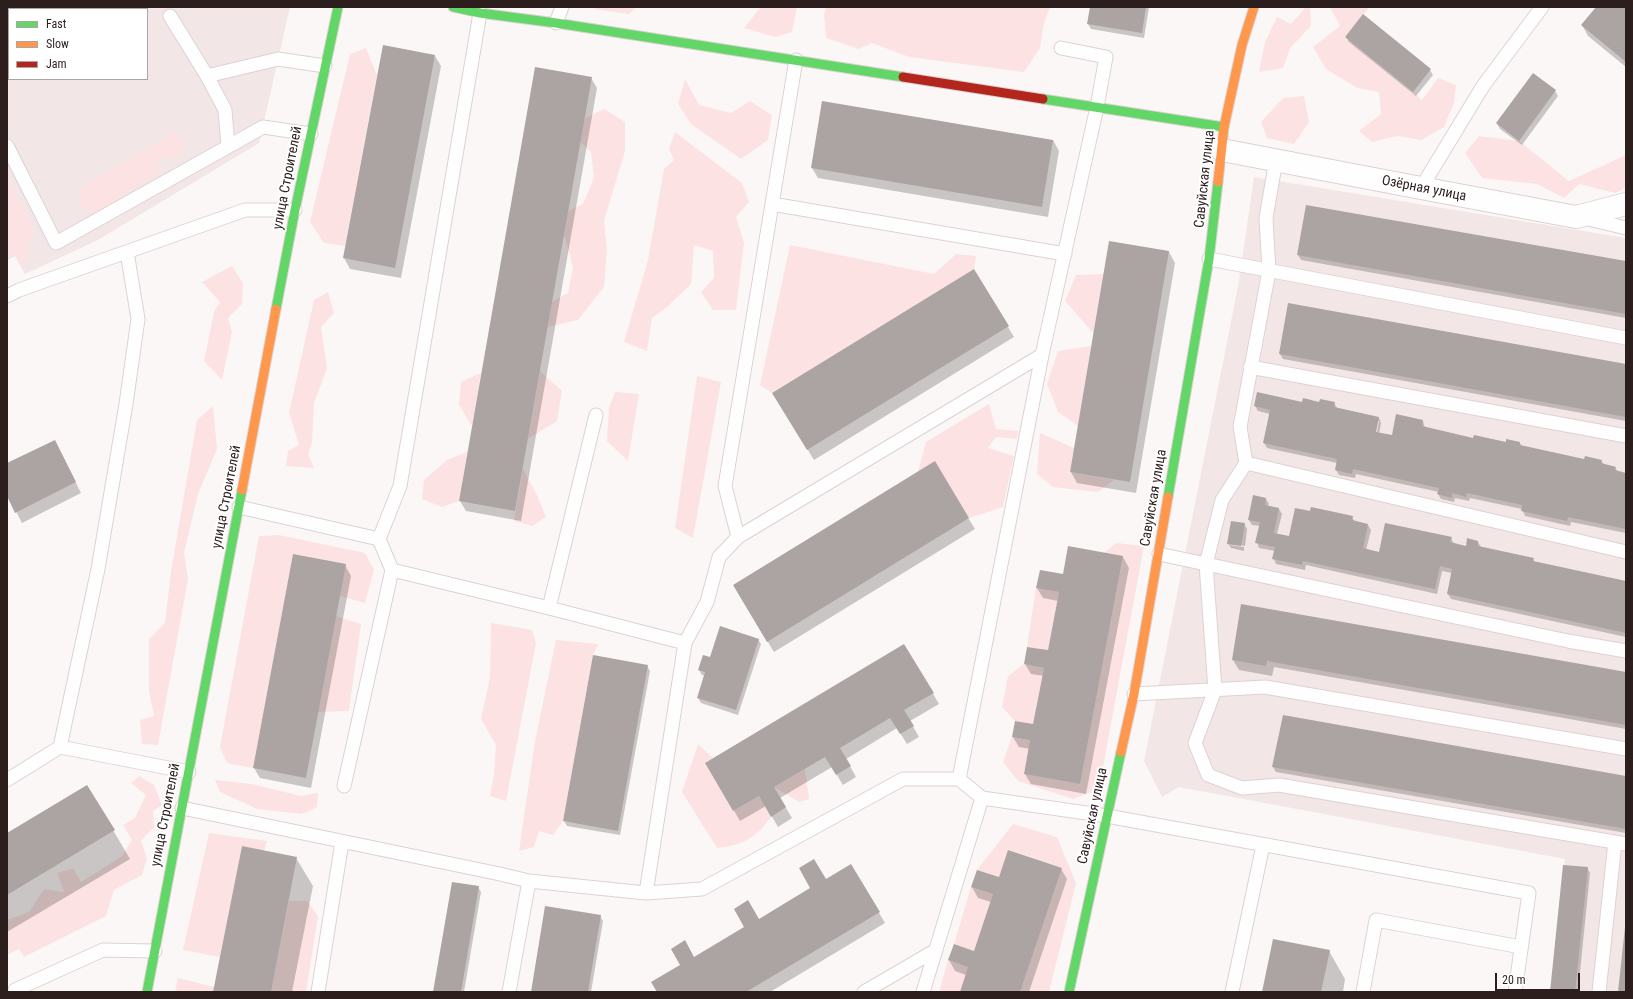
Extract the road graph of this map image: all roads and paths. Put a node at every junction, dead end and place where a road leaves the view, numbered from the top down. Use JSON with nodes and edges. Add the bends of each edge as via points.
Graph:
{"nodes":[{"id":1,"x":338,"y":7,"type":"edge"},
{"id":2,"x":453,"y":7,"type":"edge"},
{"id":3,"x":562,"y":7,"type":"edge"},
{"id":4,"x":1254,"y":7,"type":"edge"},
{"id":5,"x":1542,"y":7,"type":"edge"},
{"id":6,"x":480,"y":13,"type":"junction"},
{"id":7,"x":170,"y":16,"type":"dead end"},
{"id":8,"x":556,"y":23,"type":"junction"},
{"id":9,"x":1061,"y":48,"type":"dead end"},
{"id":10,"x":796,"y":60,"type":"junction"},
{"id":11,"x":325,"y":66,"type":"junction"},
{"id":12,"x":207,"y":76,"type":"junction"},
{"id":13,"x":1097,"y":107,"type":"junction"},
{"id":14,"x":1224,"y":127,"type":"junction"},
{"id":15,"x":311,"y":134,"type":"junction"},
{"id":16,"x":7,"y":146,"type":"edge"},
{"id":17,"x":228,"y":146,"type":"junction"},
{"id":18,"x":1222,"y":150,"type":"junction"},
{"id":19,"x":1276,"y":160,"type":"junction"},
{"id":20,"x":1421,"y":188,"type":"junction"},
{"id":21,"x":772,"y":204,"type":"junction"},
{"id":22,"x":1626,"y":204,"type":"edge"},
{"id":23,"x":295,"y":210,"type":"junction"},
{"id":24,"x":1576,"y":216,"type":"junction"},
{"id":25,"x":1626,"y":228,"type":"edge"},
{"id":26,"x":127,"y":252,"type":"junction"},
{"id":27,"x":1065,"y":254,"type":"junction"},
{"id":28,"x":1209,"y":259,"type":"junction"},
{"id":29,"x":1269,"y":271,"type":"junction"},
{"id":30,"x":7,"y":296,"type":"edge"},
{"id":31,"x":1626,"y":338,"type":"edge"},
{"id":32,"x":1042,"y":355,"type":"junction"},
{"id":33,"x":1250,"y":368,"type":"junction"},
{"id":34,"x":596,"y":415,"type":"dead end"},
{"id":35,"x":1626,"y":436,"type":"edge"},
{"id":36,"x":1246,"y":463,"type":"junction"},
{"id":37,"x":239,"y":507,"type":"junction"},
{"id":38,"x":738,"y":537,"type":"junction"},
{"id":39,"x":379,"y":539,"type":"junction"},
{"id":40,"x":1626,"y":552,"type":"edge"},
{"id":41,"x":1159,"y":554,"type":"junction"},
{"id":42,"x":1206,"y":564,"type":"junction"},
{"id":43,"x":392,"y":570,"type":"junction"},
{"id":44,"x":549,"y":608,"type":"junction"},
{"id":45,"x":685,"y":643,"type":"junction"},
{"id":46,"x":1626,"y":651,"type":"edge"},
{"id":47,"x":1215,"y":690,"type":"junction"},
{"id":48,"x":1134,"y":694,"type":"junction"},
{"id":49,"x":60,"y":747,"type":"junction"},
{"id":50,"x":1626,"y":749,"type":"edge"},
{"id":51,"x":189,"y":772,"type":"junction"},
{"id":52,"x":959,"y":779,"type":"junction"},
{"id":53,"x":7,"y":780,"type":"edge"},
{"id":54,"x":344,"y":786,"type":"dead end"},
{"id":55,"x":982,"y":798,"type":"junction"},
{"id":56,"x":182,"y":808,"type":"junction"},
{"id":57,"x":1107,"y":816,"type":"junction"},
{"id":58,"x":342,"y":842,"type":"junction"},
{"id":59,"x":1620,"y":843,"type":"edge"},
{"id":60,"x":1263,"y":845,"type":"junction"},
{"id":61,"x":529,"y":881,"type":"junction"},
{"id":62,"x":646,"y":892,"type":"junction"},
{"id":63,"x":1521,"y":947,"type":"junction"},
{"id":64,"x":936,"y":950,"type":"junction"},
{"id":65,"x":155,"y":951,"type":"junction"},
{"id":66,"x":15,"y":992,"type":"edge"},
{"id":67,"x":147,"y":992,"type":"edge"},
{"id":68,"x":318,"y":992,"type":"edge"},
{"id":69,"x":510,"y":992,"type":"edge"},
{"id":70,"x":864,"y":992,"type":"edge"},
{"id":71,"x":923,"y":992,"type":"edge"},
{"id":72,"x":1069,"y":992,"type":"edge"},
{"id":73,"x":1232,"y":992,"type":"edge"},
{"id":74,"x":1363,"y":992,"type":"edge"},
{"id":75,"x":1515,"y":992,"type":"edge"},
{"id":76,"x":1599,"y":992,"type":"edge"}],
"edges":[{"from":1,"to":11,"type":"street","name":"улица Строителей"},
{"from":2,"to":6,"type":"street"},
{"from":3,"to":8,"type":"lane"},
{"from":4,"to":14,"type":"street","name":"Савуйская улица","via":[[1242,45]]},
{"from":5,"to":20,"type":"lane","via":[[1483,86]]},
{"from":6,"to":8,"type":"street"},
{"from":6,"to":39,"type":"lane","via":[[400,486]]},
{"from":7,"to":12,"type":"lane"},
{"from":8,"to":10,"type":"street"},
{"from":9,"to":13,"type":"lane","via":[[1106,58]]},
{"from":10,"to":13,"type":"street"},
{"from":10,"to":21,"type":"lane"},
{"from":11,"to":12,"type":"lane","via":[[278,59]]},
{"from":11,"to":15,"type":"street","name":"улица Строителей"},
{"from":12,"to":17,"type":"lane","via":[[225,110]]},
{"from":13,"to":14,"type":"street"},
{"from":13,"to":27,"type":"lane"},
{"from":14,"to":18,"type":"street","name":"Савуйская улица"},
{"from":15,"to":17,"type":"lane","via":[[263,127]]},
{"from":15,"to":23,"type":"street","name":"улица Строителей"},
{"from":16,"to":17,"type":"lane","via":[[56,243]]},
{"from":18,"to":19,"type":"street","name":"Озёрная улица"},
{"from":18,"to":28,"type":"street","name":"Савуйская улица"},
{"from":19,"to":20,"type":"street","name":"Озёрная улица"},
{"from":19,"to":29,"type":"lane","via":[[1266,218]]},
{"from":20,"to":24,"type":"street","name":"Озёрная улица"},
{"from":21,"to":27,"type":"lane"},
{"from":21,"to":38,"type":"lane","via":[[725,486]]},
{"from":22,"to":24,"type":"street","name":"Озёрная улица"},
{"from":23,"to":26,"type":"lane","via":[[245,210]]},
{"from":23,"to":37,"type":"street","name":"улица Строителей"},
{"from":24,"to":25,"type":"lane"},
{"from":26,"to":30,"type":"lane"},
{"from":26,"to":49,"type":"lane","via":[[138,319],[98,569]]},
{"from":27,"to":32,"type":"lane"},
{"from":28,"to":29,"type":"lane"},
{"from":28,"to":41,"type":"street","name":"Савуйская улица"},
{"from":29,"to":31,"type":"lane"},
{"from":29,"to":33,"type":"lane"},
{"from":32,"to":38,"type":"lane"},
{"from":32,"to":52,"type":"lane"},
{"from":33,"to":35,"type":"lane"},
{"from":33,"to":36,"type":"lane","via":[[1240,427]]},
{"from":34,"to":44,"type":"lane"},
{"from":36,"to":40,"type":"lane"},
{"from":36,"to":42,"type":"lane","via":[[1222,500]]},
{"from":37,"to":39,"type":"lane"},
{"from":37,"to":51,"type":"street","name":"улица Строителей"},
{"from":38,"to":45,"type":"lane","via":[[719,557],[707,602]]},
{"from":39,"to":43,"type":"lane"},
{"from":41,"to":42,"type":"lane"},
{"from":41,"to":48,"type":"street","name":"Савуйская улица"},
{"from":42,"to":46,"type":"lane"},
{"from":42,"to":47,"type":"lane"},
{"from":43,"to":44,"type":"lane"},
{"from":43,"to":54,"type":"lane"},
{"from":44,"to":45,"type":"lane"},
{"from":45,"to":62,"type":"lane"},
{"from":47,"to":48,"type":"lane"},
{"from":47,"to":50,"type":"lane","via":[[1265,687]]},
{"from":47,"to":59,"type":"lane","via":[[1195,744],[1208,775],[1242,788],[1279,785]]},
{"from":48,"to":57,"type":"street","name":"Савуйская улица"},
{"from":49,"to":51,"type":"lane"},
{"from":49,"to":53,"type":"lane"},
{"from":51,"to":56,"type":"street","name":"улица Строителей"},
{"from":52,"to":55,"type":"lane"},
{"from":52,"to":62,"type":"lane","via":[[904,779],[702,889]]},
{"from":55,"to":57,"type":"lane"},
{"from":55,"to":64,"type":"lane"},
{"from":56,"to":58,"type":"lane"},
{"from":56,"to":65,"type":"street","name":"улица Строителей"},
{"from":57,"to":60,"type":"lane"},
{"from":57,"to":72,"type":"street","name":"Савуйская улица"},
{"from":58,"to":61,"type":"lane"},
{"from":58,"to":68,"type":"lane"},
{"from":59,"to":76,"type":"lane"},
{"from":60,"to":63,"type":"lane","via":[[1529,893]]},
{"from":60,"to":73,"type":"lane"},
{"from":61,"to":62,"type":"lane"},
{"from":61,"to":69,"type":"lane"},
{"from":63,"to":74,"type":"lane","via":[[1376,920]]},
{"from":63,"to":75,"type":"lane"},
{"from":64,"to":70,"type":"lane"},
{"from":64,"to":71,"type":"lane"},
{"from":65,"to":66,"type":"lane","via":[[103,950],[14,990]]},
{"from":65,"to":67,"type":"street","name":"улица Строителей"}]}
